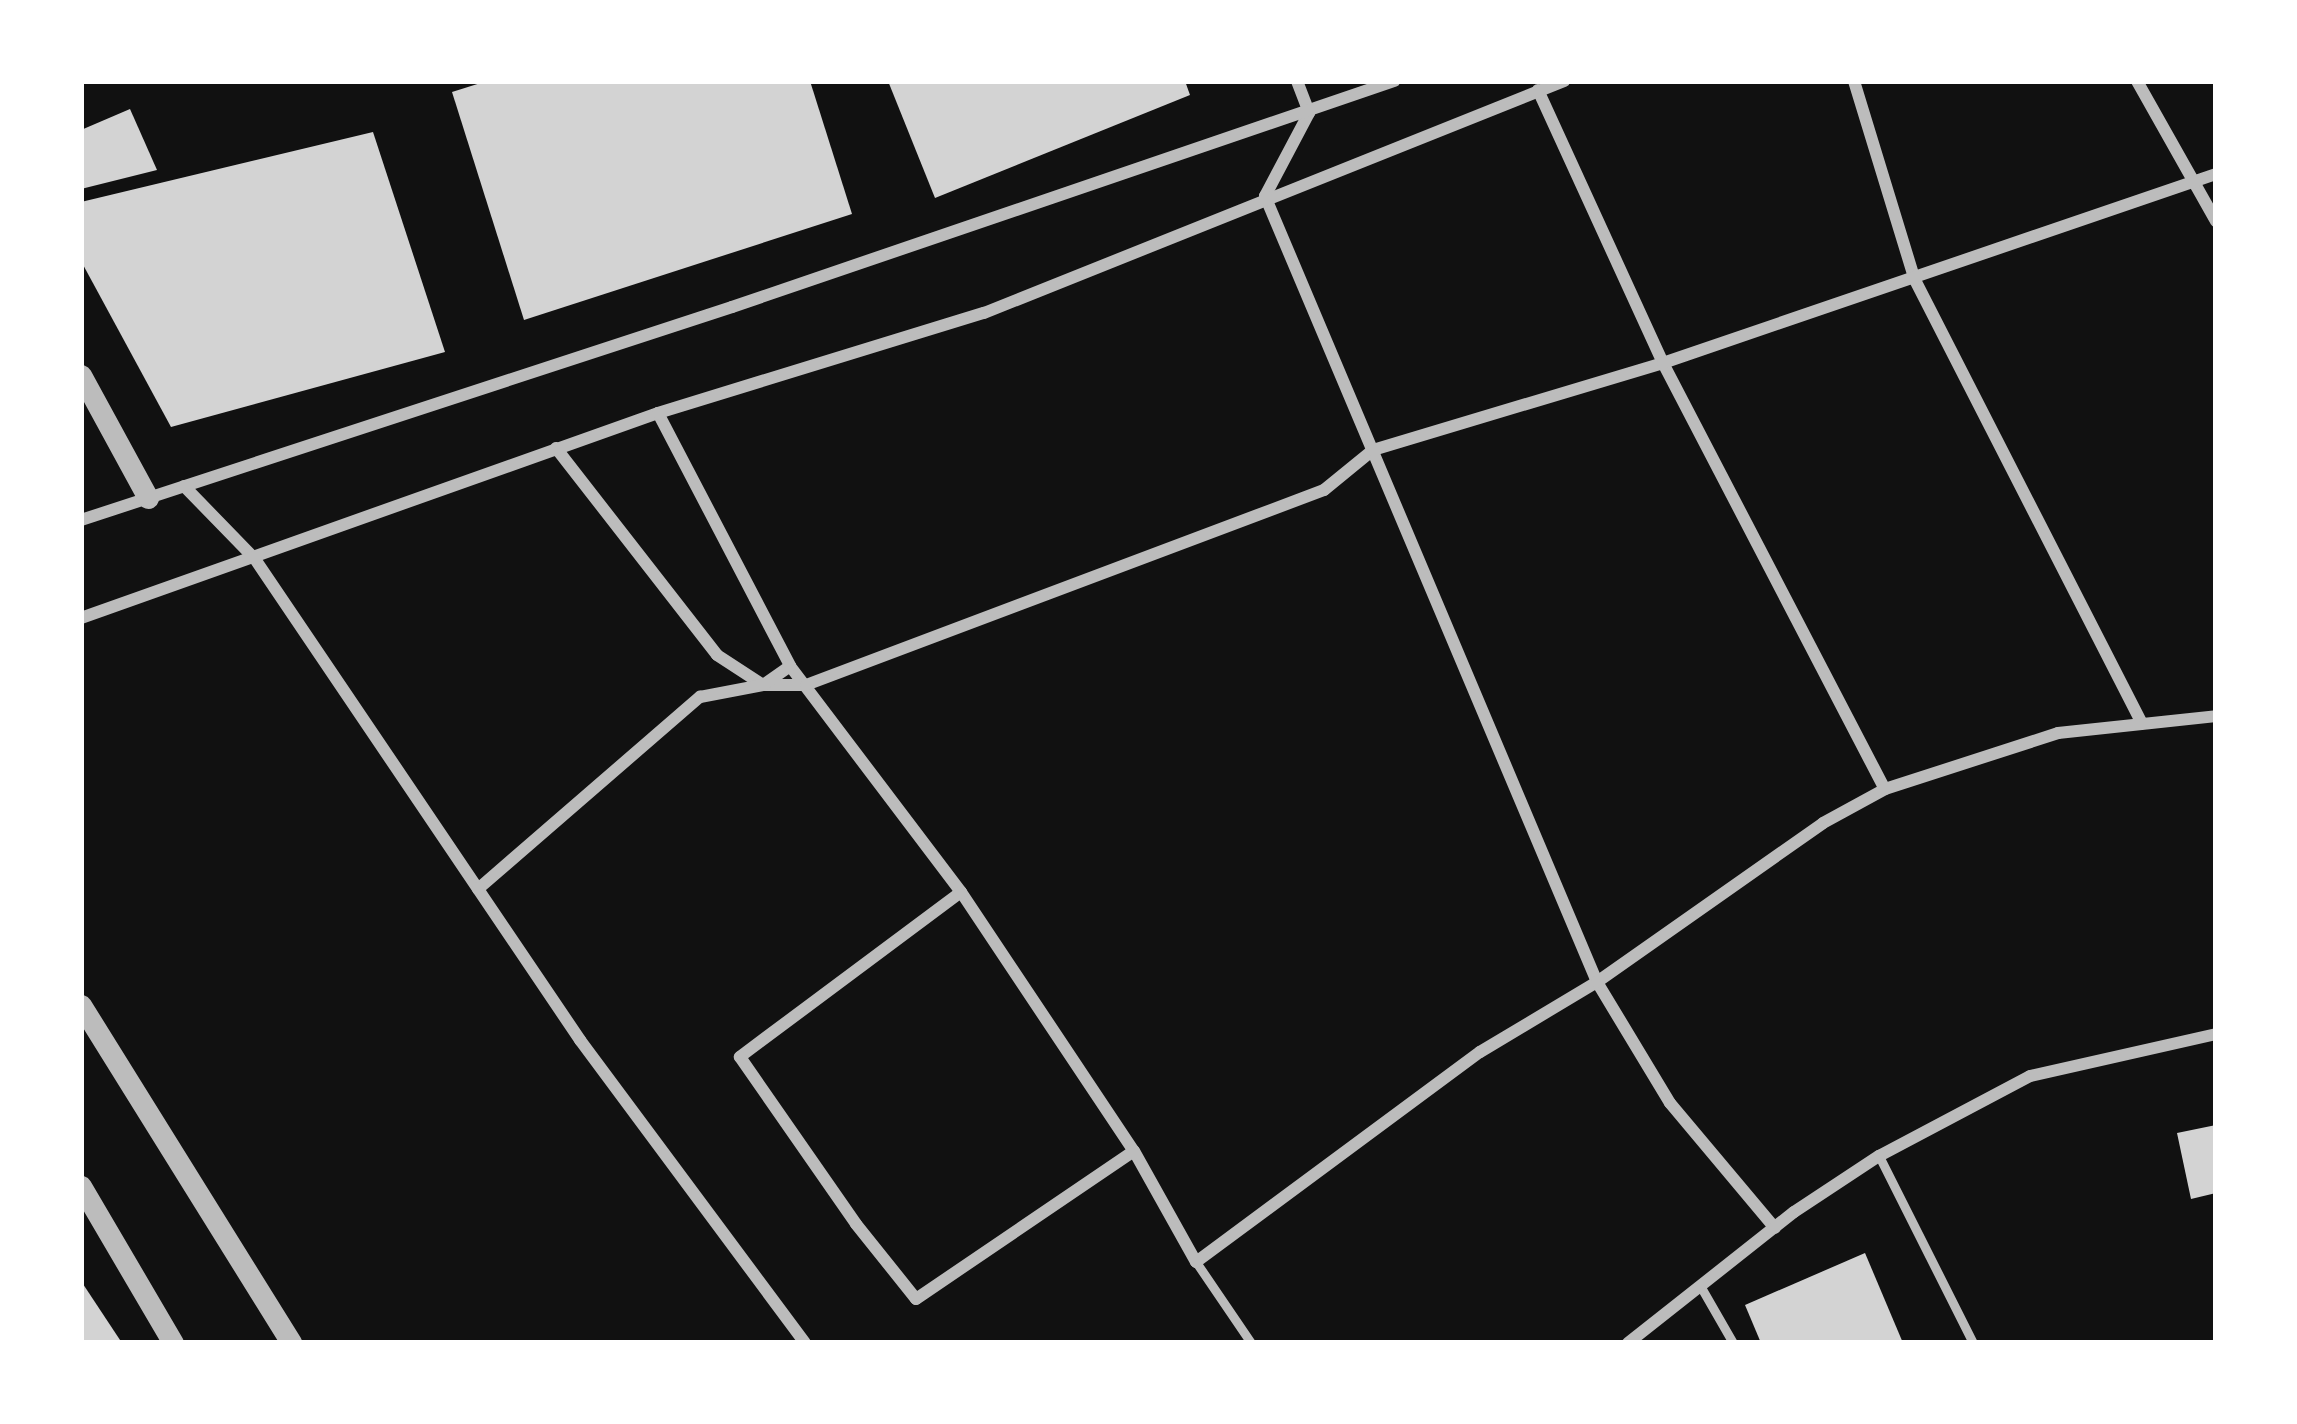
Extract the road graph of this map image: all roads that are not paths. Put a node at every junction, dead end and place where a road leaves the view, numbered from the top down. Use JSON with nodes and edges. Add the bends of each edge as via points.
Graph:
{"nodes":[{"id":1,"x":1297,"y":81,"type":"edge"},
{"id":2,"x":1394,"y":81,"type":"edge"},
{"id":3,"x":1564,"y":81,"type":"edge"},
{"id":4,"x":1854,"y":81,"type":"edge"},
{"id":5,"x":2138,"y":81,"type":"edge"},
{"id":6,"x":1538,"y":90,"type":"junction"},
{"id":7,"x":1309,"y":113,"type":"junction"},
{"id":8,"x":2216,"y":174,"type":"edge"},
{"id":9,"x":2192,"y":183,"type":"junction"},
{"id":10,"x":1264,"y":196,"type":"junction"},
{"id":11,"x":2216,"y":221,"type":"edge"},
{"id":12,"x":1915,"y":280,"type":"junction"},
{"id":13,"x":1664,"y":363,"type":"junction"},
{"id":14,"x":81,"y":375,"type":"edge"},
{"id":15,"x":658,"y":413,"type":"junction"},
{"id":16,"x":556,"y":448,"type":"junction"},
{"id":17,"x":1373,"y":450,"type":"junction"},
{"id":18,"x":184,"y":486,"type":"junction"},
{"id":19,"x":148,"y":498,"type":"junction"},
{"id":20,"x":81,"y":520,"type":"edge"},
{"id":21,"x":254,"y":560,"type":"junction"},
{"id":22,"x":81,"y":618,"type":"edge"},
{"id":23,"x":790,"y":666,"type":"junction"},
{"id":24,"x":763,"y":685,"type":"junction"},
{"id":25,"x":806,"y":686,"type":"junction"},
{"id":26,"x":2216,"y":716,"type":"edge"},
{"id":27,"x":2143,"y":722,"type":"junction"},
{"id":28,"x":1885,"y":789,"type":"junction"},
{"id":29,"x":478,"y":889,"type":"junction"},
{"id":30,"x":961,"y":892,"type":"junction"},
{"id":31,"x":1597,"y":982,"type":"junction"},
{"id":32,"x":81,"y":1004,"type":"edge"},
{"id":33,"x":2216,"y":1034,"type":"edge"},
{"id":34,"x":1134,"y":1151,"type":"junction"},
{"id":35,"x":1879,"y":1156,"type":"junction"},
{"id":36,"x":81,"y":1186,"type":"edge"},
{"id":37,"x":1774,"y":1228,"type":"junction"},
{"id":38,"x":1196,"y":1262,"type":"junction"},
{"id":39,"x":1702,"y":1289,"type":"junction"},
{"id":40,"x":173,"y":1343,"type":"edge"},
{"id":41,"x":291,"y":1343,"type":"edge"},
{"id":42,"x":805,"y":1343,"type":"edge"},
{"id":43,"x":1251,"y":1343,"type":"edge"},
{"id":44,"x":1628,"y":1343,"type":"edge"},
{"id":45,"x":1733,"y":1343,"type":"edge"},
{"id":46,"x":1973,"y":1343,"type":"edge"}],
"edges":[{"from":1,"to":7,"type":"street"},
{"from":2,"to":7,"type":"street"},
{"from":3,"to":6,"type":"street"},
{"from":4,"to":12,"type":"street"},
{"from":5,"to":9,"type":"street"},
{"from":6,"to":10,"type":"street"},
{"from":6,"to":13,"type":"street"},
{"from":7,"to":10,"type":"street"},
{"from":7,"to":18,"type":"street"},
{"from":8,"to":9,"type":"street"},
{"from":9,"to":11,"type":"street"},
{"from":9,"to":12,"type":"street"},
{"from":10,"to":15,"type":"street","via":[[984,313]]},
{"from":10,"to":17,"type":"street"},
{"from":12,"to":13,"type":"street"},
{"from":12,"to":27,"type":"street"},
{"from":13,"to":17,"type":"street"},
{"from":13,"to":28,"type":"street"},
{"from":14,"to":19,"type":"street"},
{"from":15,"to":16,"type":"street"},
{"from":15,"to":23,"type":"street"},
{"from":16,"to":21,"type":"street"},
{"from":16,"to":24,"type":"street","via":[[717,656]]},
{"from":17,"to":25,"type":"street","via":[[1324,490]]},
{"from":17,"to":31,"type":"street"},
{"from":18,"to":19,"type":"street"},
{"from":18,"to":21,"type":"street"},
{"from":19,"to":20,"type":"street"},
{"from":21,"to":22,"type":"street"},
{"from":21,"to":29,"type":"street"},
{"from":23,"to":24,"type":"street"},
{"from":23,"to":25,"type":"street"},
{"from":24,"to":25,"type":"street"},
{"from":24,"to":29,"type":"street","via":[[700,697]]},
{"from":25,"to":30,"type":"street"},
{"from":26,"to":27,"type":"street"},
{"from":27,"to":28,"type":"street","via":[[2058,733]]},
{"from":28,"to":31,"type":"street","via":[[1823,823]]},
{"from":29,"to":42,"type":"street"},
{"from":30,"to":34,"type":"street"},
{"from":30,"to":34,"type":"street","via":[[740,1057],[916,1299]]},
{"from":31,"to":37,"type":"street","via":[[1670,1103]]},
{"from":31,"to":38,"type":"street","via":[[1480,1052]]},
{"from":32,"to":41,"type":"street"},
{"from":33,"to":35,"type":"street","via":[[2030,1076]]},
{"from":34,"to":38,"type":"street"},
{"from":35,"to":37,"type":"street"},
{"from":35,"to":46,"type":"lane"},
{"from":36,"to":40,"type":"street"},
{"from":37,"to":39,"type":"street"},
{"from":38,"to":43,"type":"lane"},
{"from":39,"to":44,"type":"street"},
{"from":39,"to":45,"type":"lane"}]}
